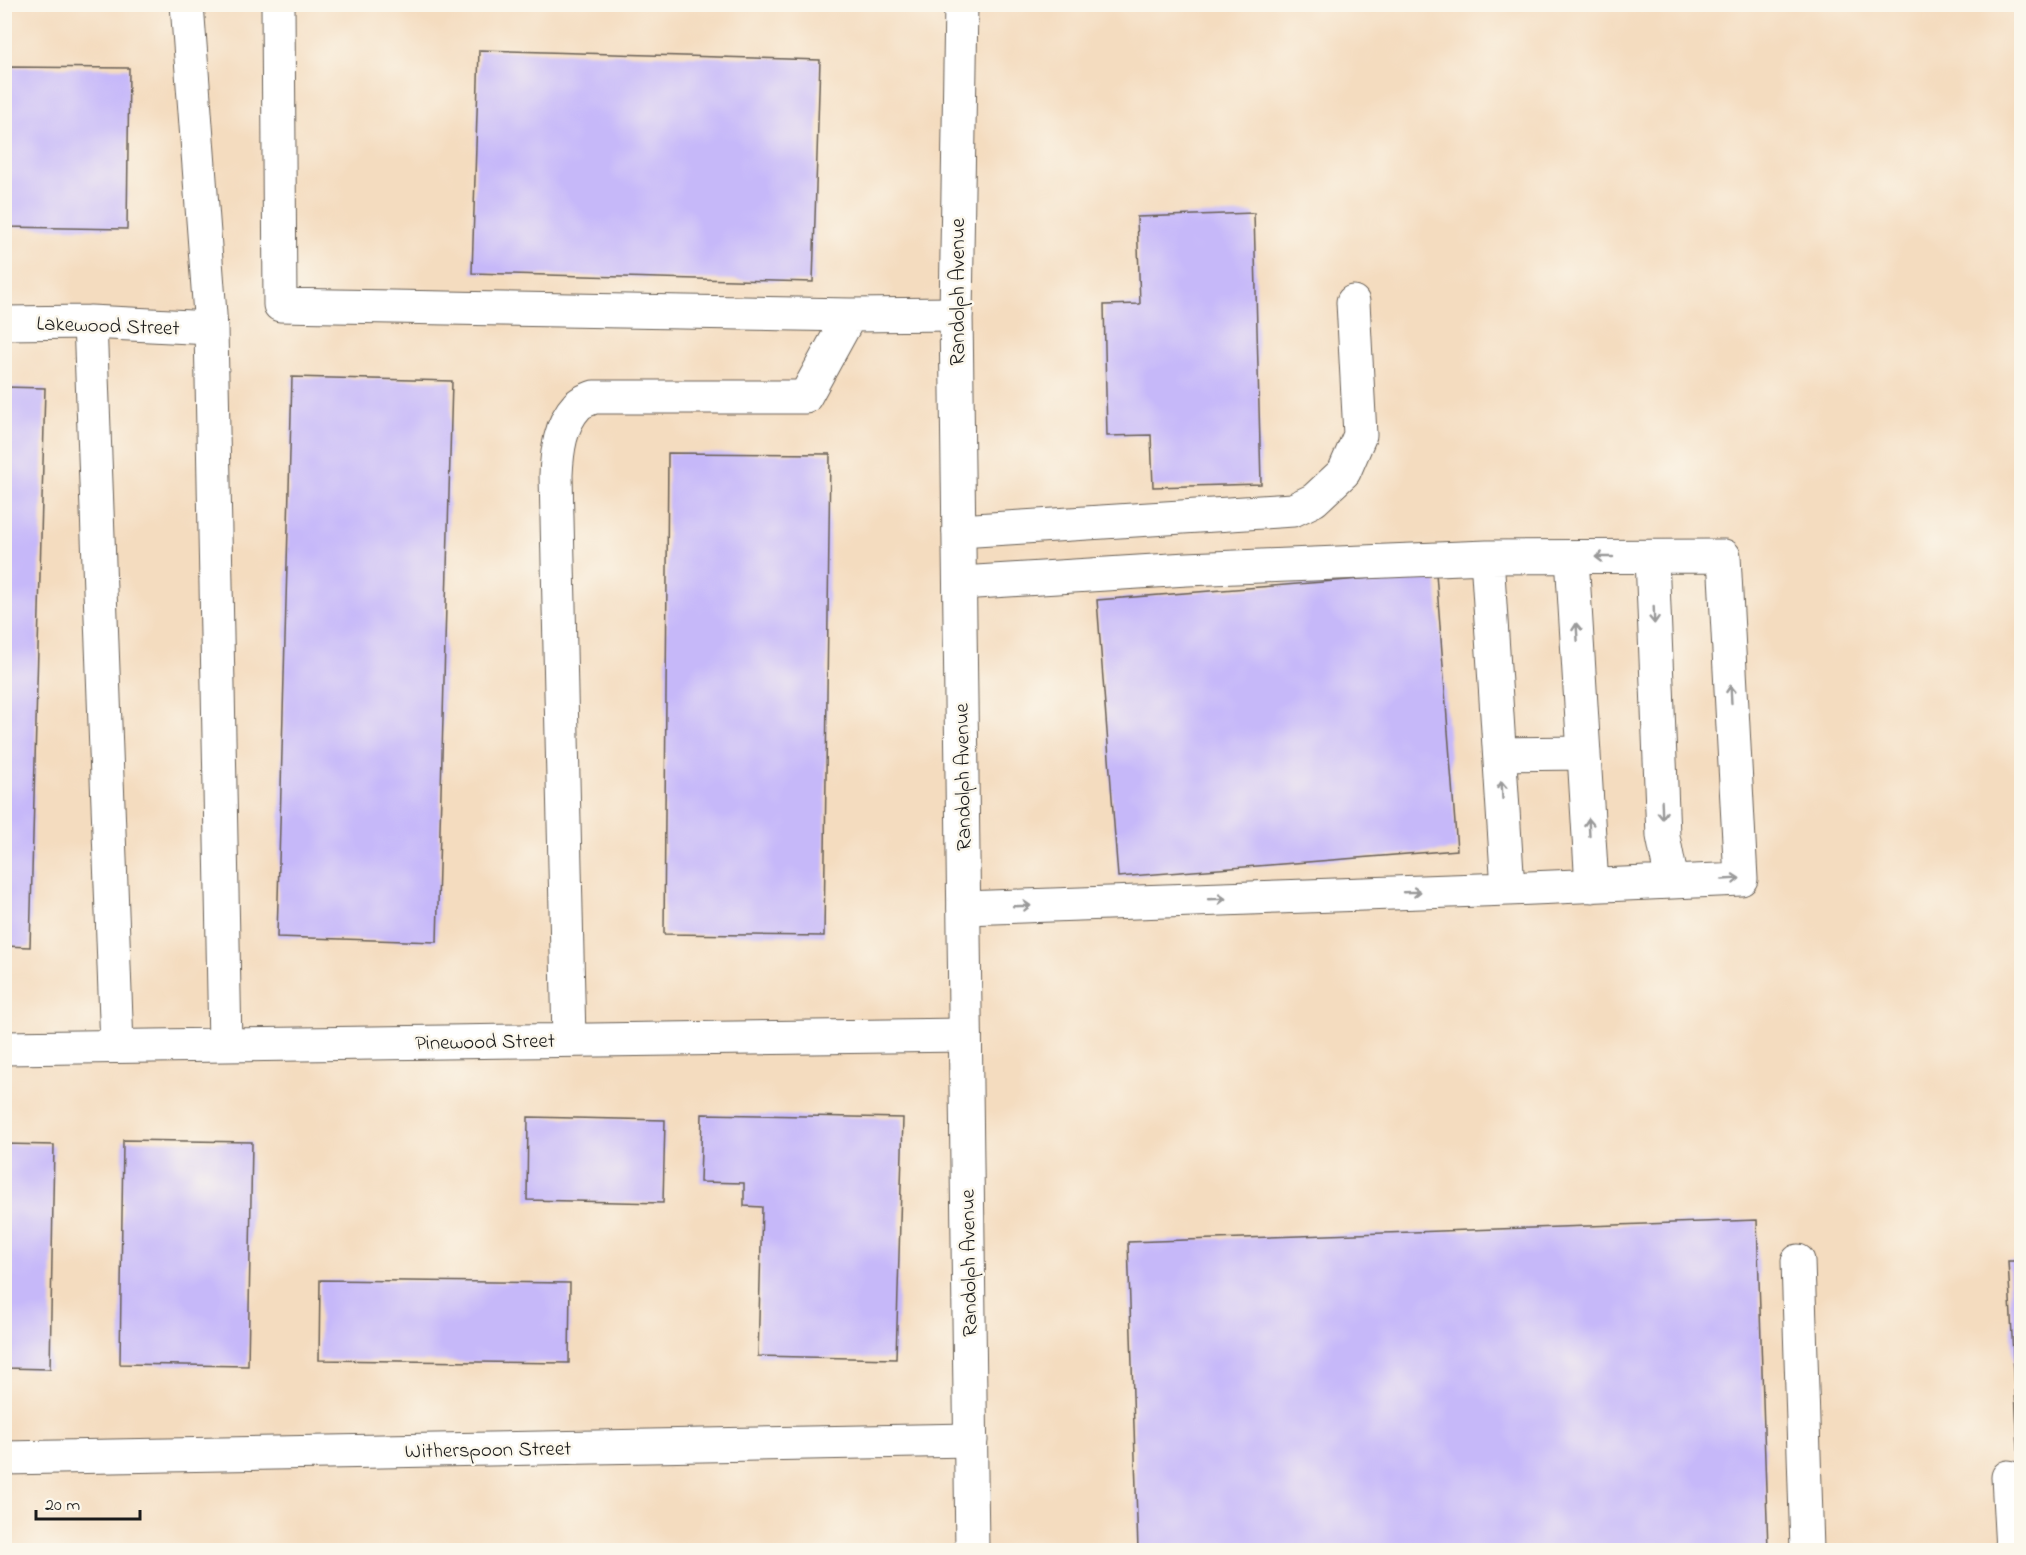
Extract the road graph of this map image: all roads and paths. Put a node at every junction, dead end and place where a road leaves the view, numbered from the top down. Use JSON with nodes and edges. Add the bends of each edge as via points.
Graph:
{"nodes":[{"id":1,"x":188,"y":4,"type":"edge"},
{"id":2,"x":278,"y":4,"type":"edge"},
{"id":3,"x":961,"y":4,"type":"edge"},
{"id":4,"x":1353,"y":302,"type":"dead end"},
{"id":5,"x":956,"y":314,"type":"junction"},
{"id":6,"x":850,"y":315,"type":"junction"},
{"id":7,"x":90,"y":322,"type":"junction"},
{"id":8,"x":4,"y":323,"type":"edge"},
{"id":9,"x":211,"y":328,"type":"junction"},
{"id":10,"x":959,"y":531,"type":"junction"},
{"id":11,"x":1487,"y":557,"type":"junction"},
{"id":12,"x":1572,"y":557,"type":"junction"},
{"id":13,"x":1652,"y":557,"type":"junction"},
{"id":14,"x":960,"y":583,"type":"junction"},
{"id":15,"x":1584,"y":753,"type":"junction"},
{"id":16,"x":1500,"y":754,"type":"junction"},
{"id":17,"x":1672,"y":882,"type":"junction"},
{"id":18,"x":1592,"y":885,"type":"junction"},
{"id":19,"x":1508,"y":889,"type":"junction"},
{"id":20,"x":964,"y":908,"type":"junction"},
{"id":21,"x":965,"y":1035,"type":"junction"},
{"id":22,"x":569,"y":1040,"type":"junction"},
{"id":23,"x":225,"y":1045,"type":"junction"},
{"id":24,"x":117,"y":1046,"type":"junction"},
{"id":25,"x":4,"y":1048,"type":"edge"},
{"id":26,"x":1798,"y":1261,"type":"dead end"},
{"id":27,"x":971,"y":1440,"type":"junction"},
{"id":28,"x":4,"y":1458,"type":"edge"},
{"id":29,"x":2008,"y":1477,"type":"dead end"},
{"id":30,"x":972,"y":1551,"type":"edge"},
{"id":31,"x":1807,"y":1551,"type":"edge"},
{"id":32,"x":2012,"y":1551,"type":"edge"}],
"edges":[{"from":1,"to":9,"type":"street"},
{"from":2,"to":6,"type":"street","via":[[280,305]]},
{"from":3,"to":5,"type":"street","name":"Randolph Avenue"},
{"from":4,"to":10,"type":"street","via":[[1360,435],[1344,472],[1314,500],[1293,510]]},
{"from":5,"to":6,"type":"street"},
{"from":5,"to":10,"type":"street","name":"Randolph Avenue"},
{"from":6,"to":22,"type":"street","via":[[805,398],[594,397],[577,405],[562,431],[556,475]]},
{"from":7,"to":8,"type":"street","name":"Lakewood Street"},
{"from":7,"to":9,"type":"street","name":"Lakewood Street"},
{"from":7,"to":24,"type":"street"},
{"from":9,"to":23,"type":"street"},
{"from":10,"to":14,"type":"street","name":"Randolph Avenue"},
{"from":11,"to":12,"type":"street"},
{"from":11,"to":14,"type":"street"},
{"from":11,"to":16,"type":"street"},
{"from":13,"to":12,"type":"street","one_way":true},
{"from":15,"to":12,"type":"street","one_way":true},
{"from":13,"to":17,"type":"street","one_way":true,"via":[[1663,836]]},
{"from":17,"to":13,"type":"street","one_way":true,"via":[[1741,879],[1724,556]]},
{"from":14,"to":20,"type":"street","name":"Randolph Avenue"},
{"from":15,"to":16,"type":"street"},
{"from":18,"to":15,"type":"street","one_way":true},
{"from":19,"to":16,"type":"street","one_way":true},
{"from":17,"to":18,"type":"street"},
{"from":18,"to":19,"type":"street"},
{"from":20,"to":19,"type":"street","one_way":true},
{"from":20,"to":21,"type":"street","name":"Randolph Avenue"},
{"from":21,"to":22,"type":"street","name":"Pinewood Street"},
{"from":21,"to":27,"type":"street","name":"Randolph Avenue"},
{"from":22,"to":23,"type":"street","name":"Pinewood Street"},
{"from":23,"to":24,"type":"street","name":"Pinewood Street"},
{"from":24,"to":25,"type":"street","name":"Pinewood Street"},
{"from":26,"to":31,"type":"street"},
{"from":27,"to":28,"type":"street","name":"Witherspoon Street"},
{"from":27,"to":30,"type":"street","name":"Randolph Avenue"},
{"from":29,"to":32,"type":"street"}]}
